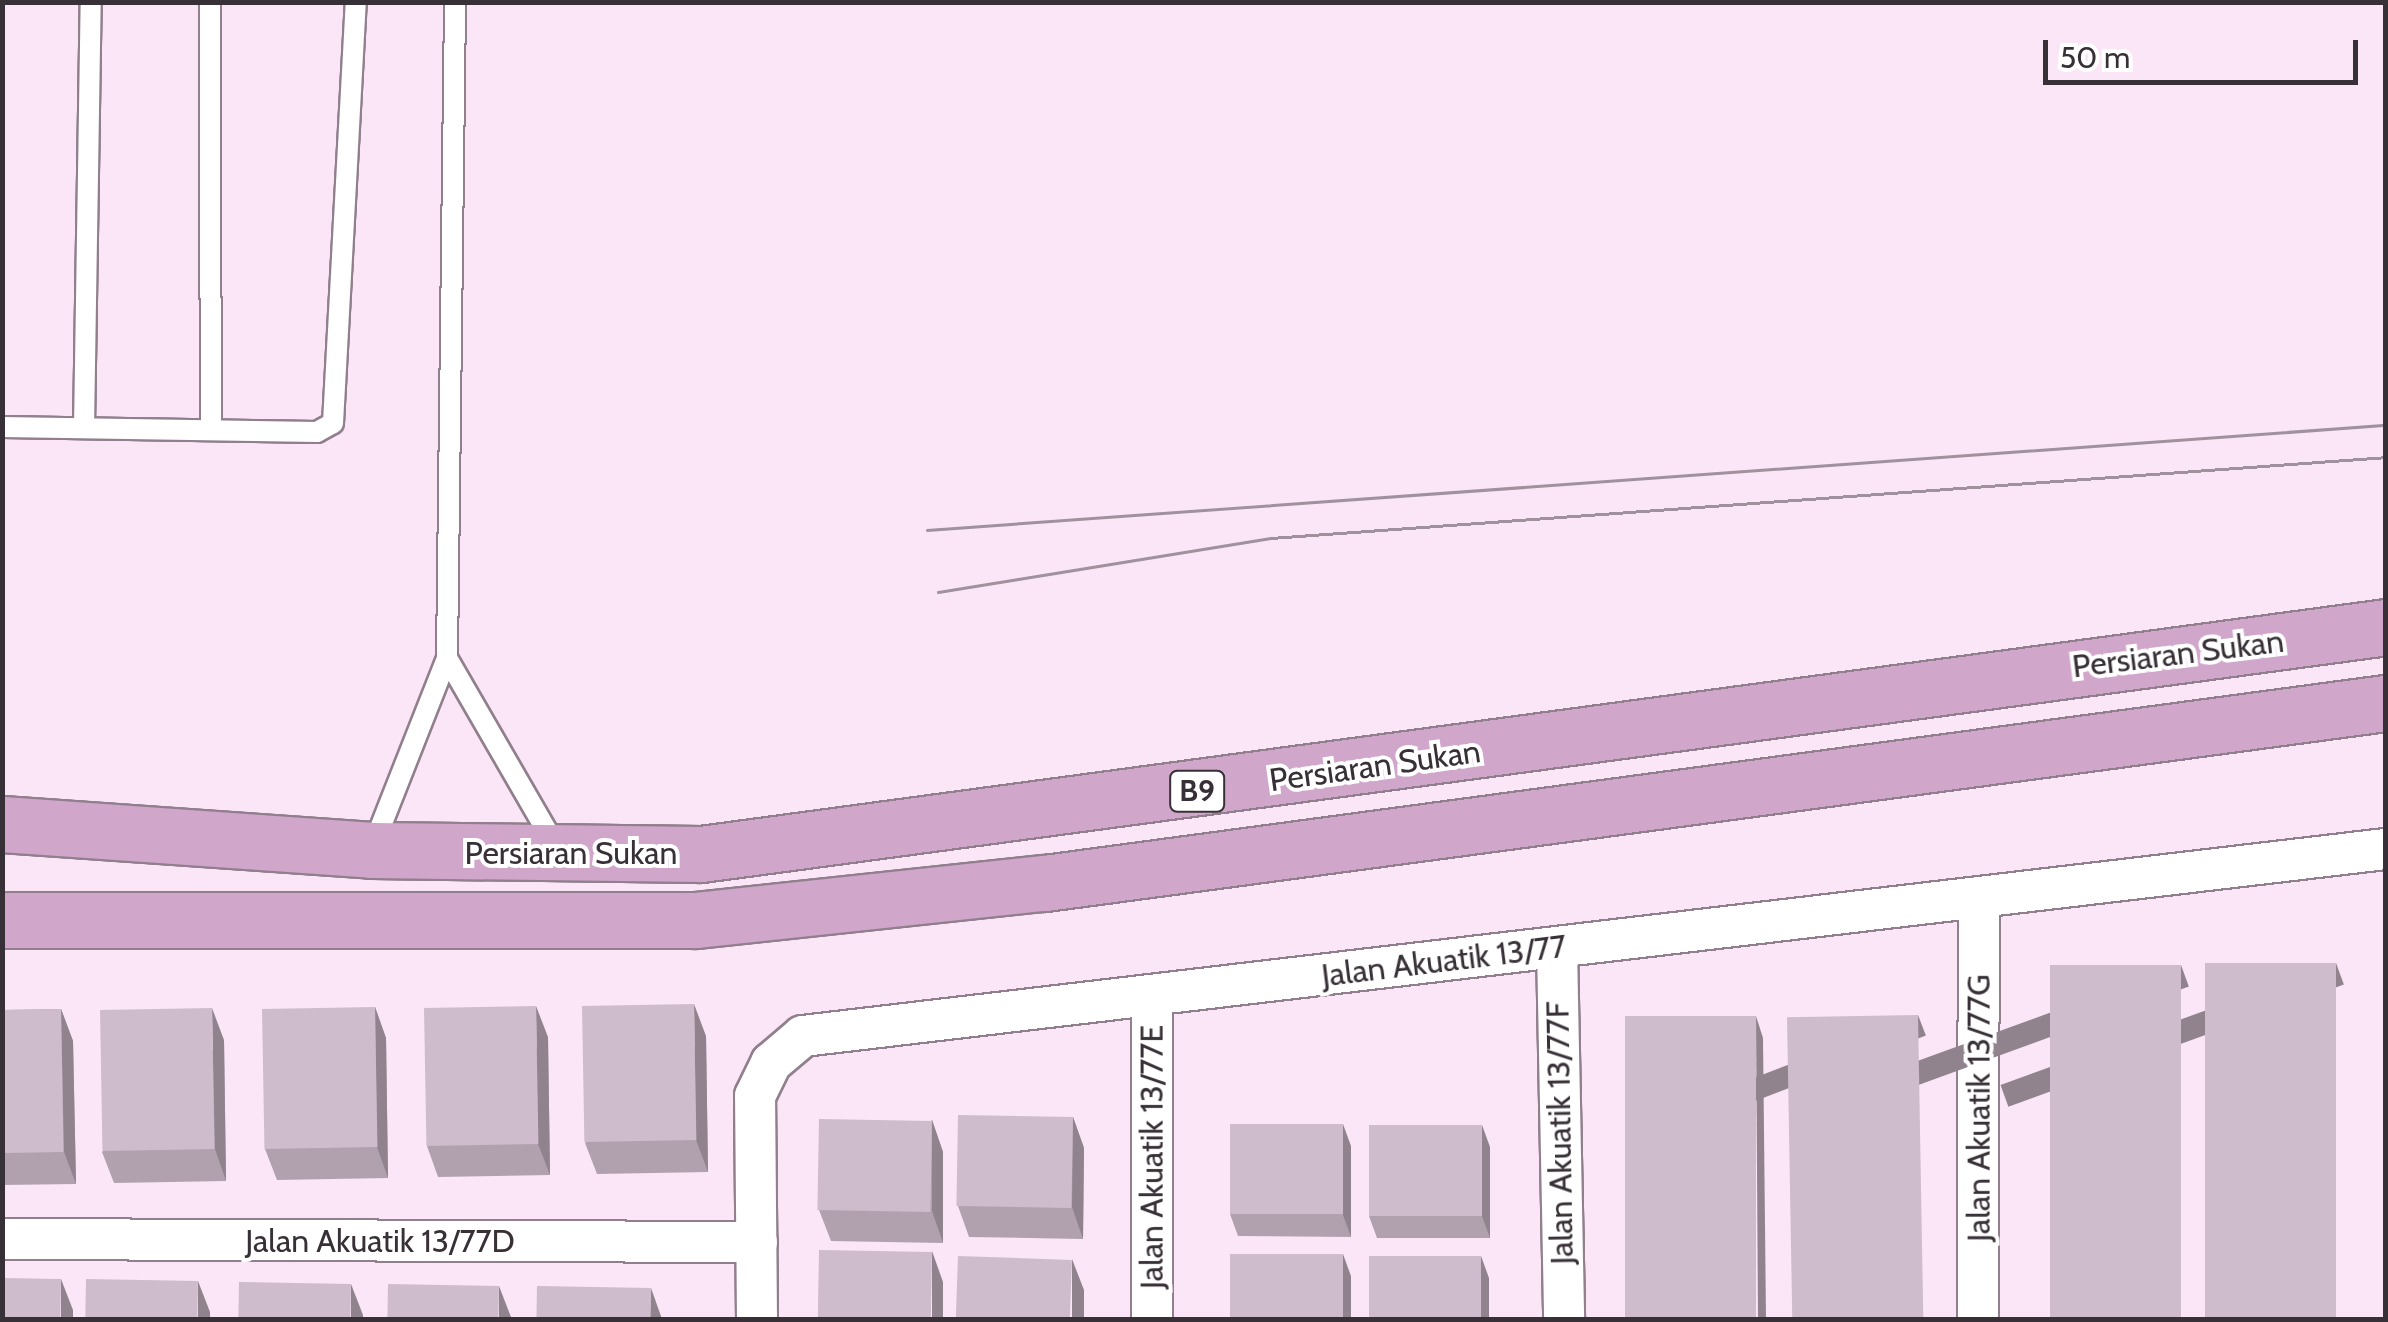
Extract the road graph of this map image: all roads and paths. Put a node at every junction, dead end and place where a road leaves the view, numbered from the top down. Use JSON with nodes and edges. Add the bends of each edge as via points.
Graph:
{"nodes":[{"id":1,"x":91,"y":2,"type":"edge"},
{"id":2,"x":210,"y":2,"type":"edge"},
{"id":3,"x":356,"y":2,"type":"edge"},
{"id":4,"x":455,"y":2,"type":"edge"},
{"id":5,"x":2,"y":427,"type":"edge"},
{"id":6,"x":84,"y":428,"type":"junction"},
{"id":7,"x":211,"y":430,"type":"junction"},
{"id":8,"x":2386,"y":627,"type":"edge"},
{"id":9,"x":447,"y":658,"type":"junction"},
{"id":10,"x":2386,"y":702,"type":"edge"},
{"id":11,"x":2,"y":824,"type":"edge"},
{"id":12,"x":2386,"y":849,"type":"edge"},
{"id":13,"x":372,"y":850,"type":"junction"},
{"id":14,"x":560,"y":854,"type":"junction"},
{"id":15,"x":1979,"y":898,"type":"junction"},
{"id":16,"x":2,"y":920,"type":"edge"},
{"id":17,"x":1557,"y":948,"type":"junction"},
{"id":18,"x":1152,"y":996,"type":"junction"},
{"id":19,"x":2,"y":1239,"type":"edge"},
{"id":20,"x":757,"y":1242,"type":"junction"},
{"id":21,"x":757,"y":1320,"type":"edge"},
{"id":22,"x":1152,"y":1320,"type":"edge"},
{"id":23,"x":1564,"y":1320,"type":"edge"},
{"id":24,"x":1978,"y":1320,"type":"edge"}],
"edges":[{"from":1,"to":6,"type":"lane"},
{"from":2,"to":7,"type":"lane"},
{"from":3,"to":7,"type":"lane","via":[[332,424],[317,432]]},
{"from":4,"to":9,"type":"lane"},
{"from":5,"to":6,"type":"lane"},
{"from":6,"to":7,"type":"lane"},
{"from":8,"to":14,"type":"main road","name":"Persiaran Sukan","number":"B9","via":[[1016,816],[702,854]]},
{"from":9,"to":13,"type":"lane"},
{"from":9,"to":14,"type":"lane"},
{"from":10,"to":16,"type":"main road","name":"Persiaran Sukan","number":"B9","via":[[1045,883],[696,920]]},
{"from":11,"to":13,"type":"main road","name":"Persiaran Sukan","number":"B9"},
{"from":12,"to":15,"type":"street","name":"Jalan Akuatik 13/77"},
{"from":13,"to":14,"type":"main road","name":"Persiaran Sukan","number":"B9"},
{"from":15,"to":17,"type":"street","name":"Jalan Akuatik 13/77"},
{"from":15,"to":24,"type":"street","name":"Jalan Akuatik 13/77G"},
{"from":17,"to":18,"type":"street","name":"Jalan Akuatik 13/77"},
{"from":17,"to":23,"type":"street","name":"Jalan Akuatik 13/77F"},
{"from":18,"to":20,"type":"street","name":"Jalan Akuatik 13/77","via":[[804,1036],[771,1063],[755,1096]]},
{"from":18,"to":22,"type":"street","name":"Jalan Akuatik 13/77E"},
{"from":19,"to":20,"type":"street","name":"Jalan Akuatik 13/77D"},
{"from":20,"to":21,"type":"street","name":"Jalan Akuatik 13/77"}]}
